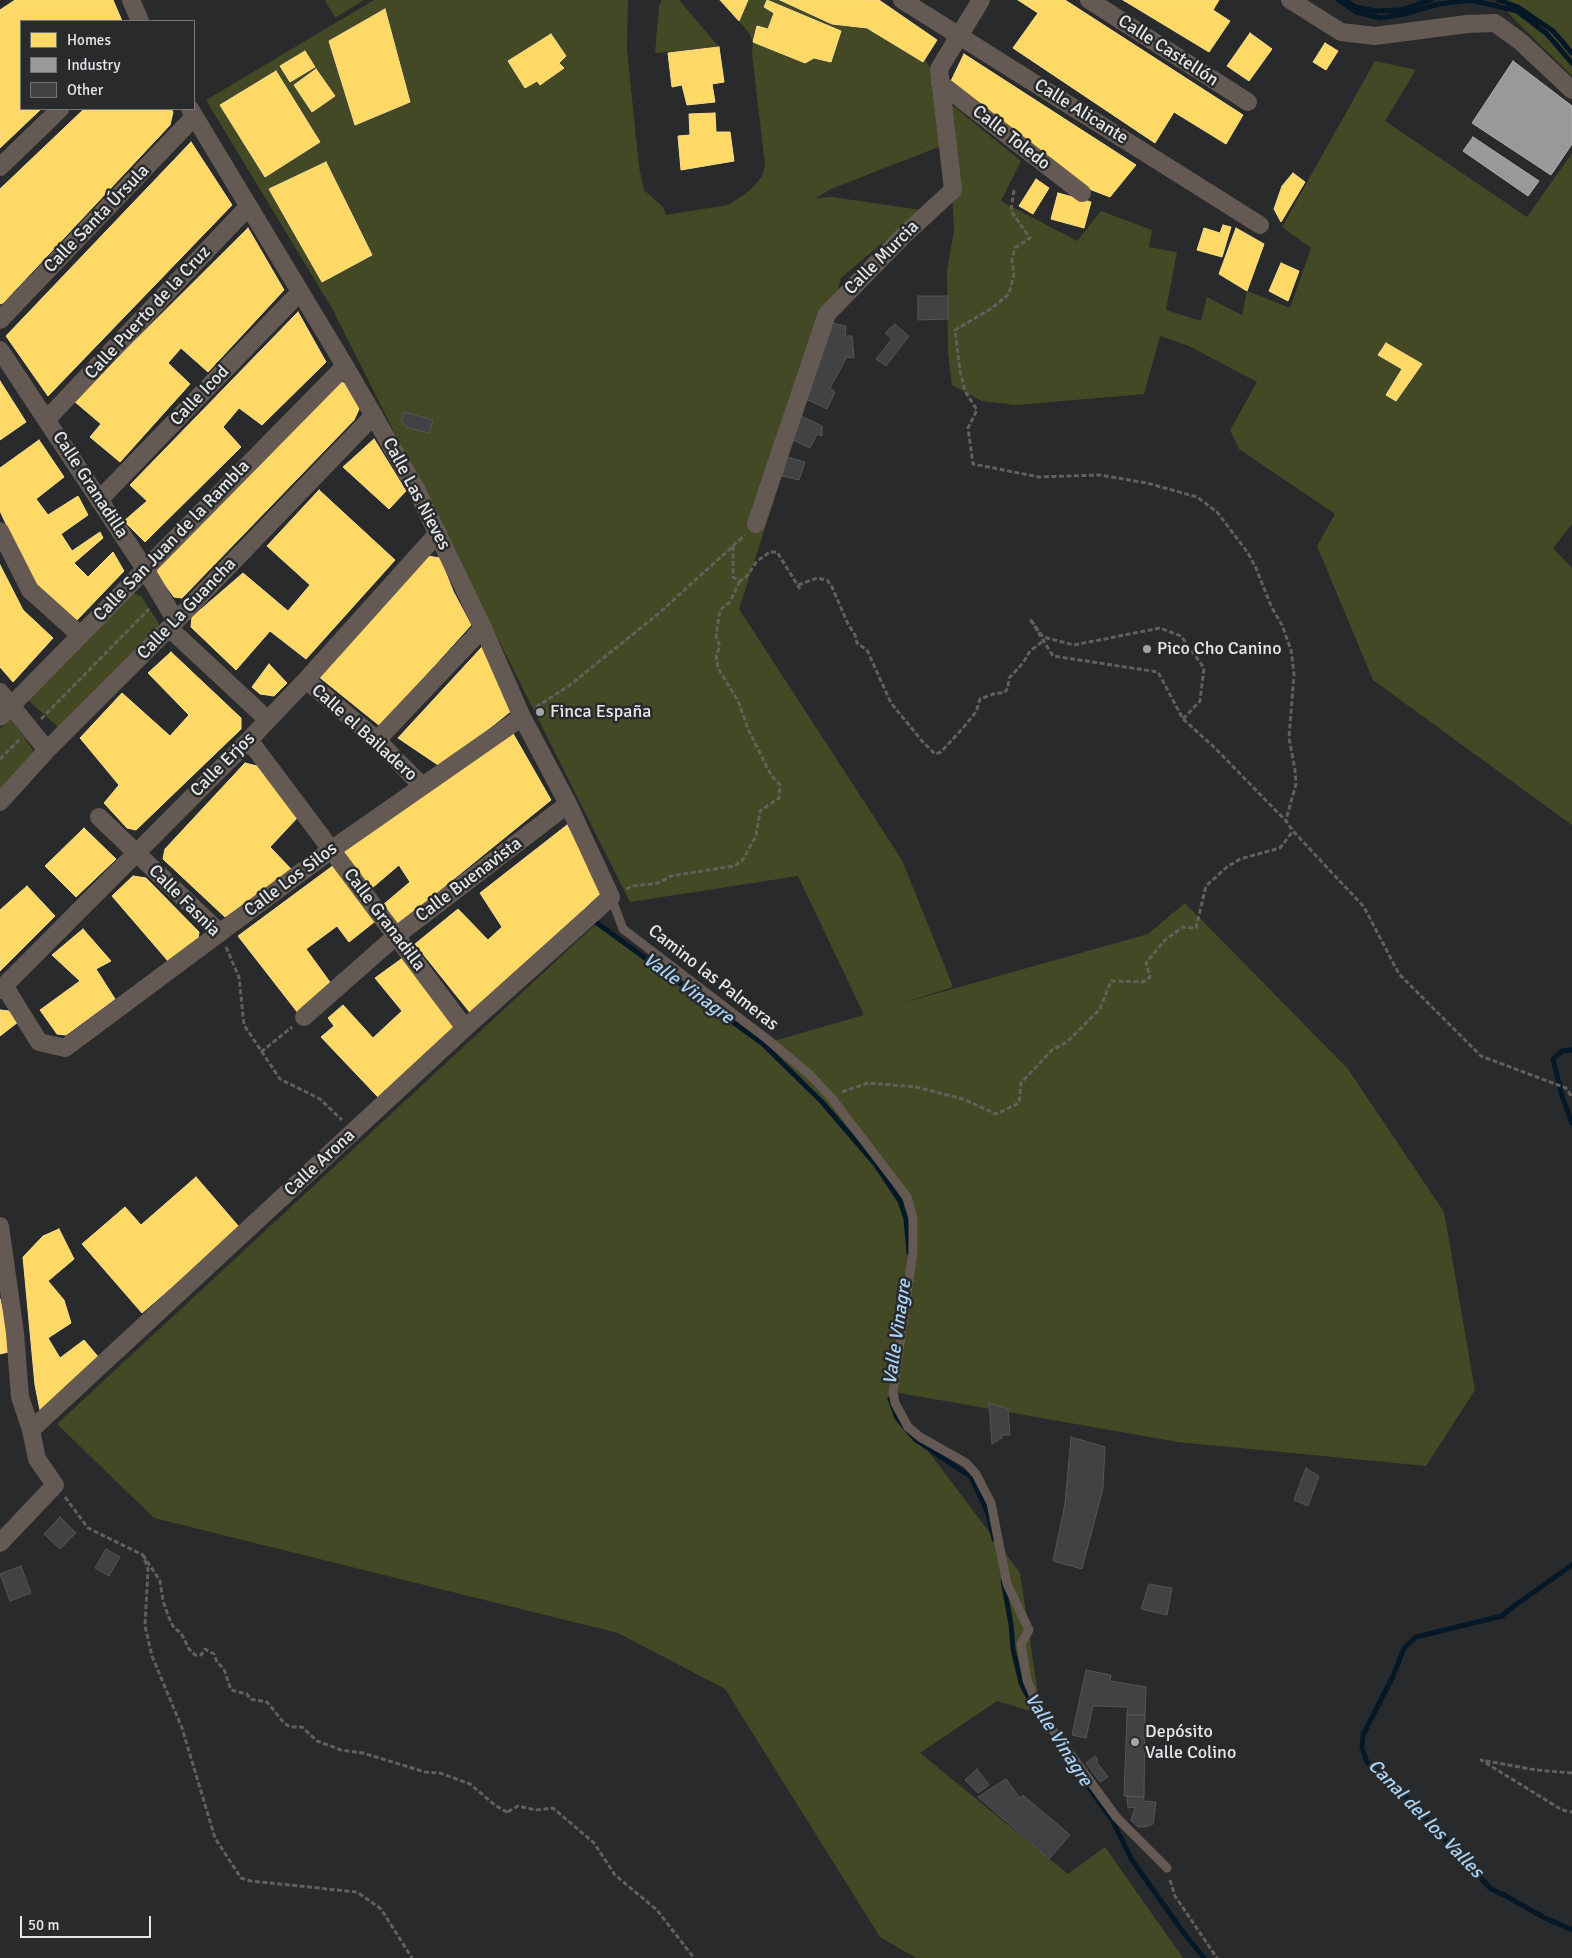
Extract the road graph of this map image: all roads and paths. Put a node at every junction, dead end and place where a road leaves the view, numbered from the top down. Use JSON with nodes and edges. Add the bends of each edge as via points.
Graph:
{"nodes":[{"id":1,"x":131,"y":0,"type":"edge"},
{"id":2,"x":902,"y":0,"type":"edge"},
{"id":3,"x":981,"y":0,"type":"edge"},
{"id":4,"x":1089,"y":0,"type":"edge"},
{"id":5,"x":1290,"y":0,"type":"edge"},
{"id":6,"x":140,"y":20,"type":"edge"},
{"id":7,"x":958,"y":35,"type":"junction"},
{"id":8,"x":940,"y":83,"type":"junction"},
{"id":9,"x":1572,"y":90,"type":"edge"},
{"id":10,"x":1248,"y":102,"type":"dead end"},
{"id":11,"x":59,"y":110,"type":"edge"},
{"id":12,"x":192,"y":113,"type":"edge"},
{"id":13,"x":0,"y":167,"type":"edge"},
{"id":14,"x":1014,"y":190,"type":"dead end"},
{"id":15,"x":1082,"y":193,"type":"dead end"},
{"id":16,"x":248,"y":207,"type":"junction"},
{"id":17,"x":1260,"y":225,"type":"dead end"},
{"id":18,"x":300,"y":292,"type":"junction"},
{"id":19,"x":0,"y":320,"type":"edge"},
{"id":20,"x":0,"y":350,"type":"edge"},
{"id":21,"x":345,"y":366,"type":"junction"},
{"id":22,"x":374,"y":415,"type":"junction"},
{"id":23,"x":47,"y":419,"type":"junction"},
{"id":24,"x":99,"y":500,"type":"junction"},
{"id":25,"x":756,"y":524,"type":"joint"},
{"id":26,"x":0,"y":531,"type":"edge"},
{"id":27,"x":438,"y":533,"type":"junction"},
{"id":28,"x":733,"y":545,"type":"junction"},
{"id":29,"x":145,"y":568,"type":"junction"},
{"id":30,"x":740,"y":581,"type":"junction"},
{"id":31,"x":161,"y":598,"type":"junction"},
{"id":32,"x":172,"y":625,"type":"junction"},
{"id":33,"x":483,"y":628,"type":"junction"},
{"id":34,"x":80,"y":635,"type":"junction"},
{"id":35,"x":1043,"y":640,"type":"junction"},
{"id":36,"x":306,"y":680,"type":"junction"},
{"id":37,"x":0,"y":692,"type":"edge"},
{"id":38,"x":6,"y":711,"type":"edge"},
{"id":39,"x":522,"y":717,"type":"junction"},
{"id":40,"x":1183,"y":719,"type":"junction"},
{"id":41,"x":268,"y":720,"type":"junction"},
{"id":42,"x":31,"y":729,"type":"junction"},
{"id":43,"x":248,"y":740,"type":"junction"},
{"id":44,"x":377,"y":740,"type":"junction"},
{"id":45,"x":48,"y":750,"type":"junction"},
{"id":46,"x":0,"y":760,"type":"edge"},
{"id":47,"x":422,"y":786,"type":"junction"},
{"id":48,"x":0,"y":802,"type":"edge"},
{"id":49,"x":568,"y":804,"type":"junction"},
{"id":50,"x":99,"y":817,"type":"dead end"},
{"id":51,"x":1286,"y":821,"type":"junction"},
{"id":52,"x":1293,"y":831,"type":"junction"},
{"id":53,"x":330,"y":850,"type":"junction"},
{"id":54,"x":135,"y":852,"type":"junction"},
{"id":55,"x":611,"y":897,"type":"junction"},
{"id":56,"x":220,"y":933,"type":"junction"},
{"id":57,"x":397,"y":935,"type":"junction"},
{"id":58,"x":2,"y":988,"type":"edge"},
{"id":59,"x":304,"y":1017,"type":"joint"},
{"id":60,"x":465,"y":1028,"type":"junction"},
{"id":61,"x":261,"y":1052,"type":"junction"},
{"id":62,"x":830,"y":1096,"type":"junction"},
{"id":63,"x":1572,"y":1097,"type":"edge"},
{"id":64,"x":354,"y":1131,"type":"junction"},
{"id":65,"x":0,"y":1226,"type":"edge"},
{"id":66,"x":31,"y":1430,"type":"junction"},
{"id":67,"x":56,"y":1486,"type":"junction"},
{"id":68,"x":0,"y":1543,"type":"edge"},
{"id":69,"x":143,"y":1556,"type":"junction"},
{"id":70,"x":1572,"y":1773,"type":"edge"},
{"id":71,"x":1572,"y":1812,"type":"edge"},
{"id":72,"x":1167,"y":1868,"type":"joint"},
{"id":73,"x":412,"y":1958,"type":"edge"},
{"id":74,"x":694,"y":1958,"type":"edge"},
{"id":75,"x":1217,"y":1958,"type":"edge"}],
"edges":[{"from":1,"to":6,"type":"street"},
{"from":2,"to":7,"type":"street","name":"Calle Alicante"},
{"from":3,"to":7,"type":"street","name":"Calle Murcia"},
{"from":4,"to":10,"type":"street","name":"Calle Castellón"},
{"from":5,"to":9,"type":"street","via":[[1341,32],[1375,36],[1495,23],[1521,42]]},
{"from":7,"to":8,"type":"street","name":"Calle Murcia","via":[[939,69]]},
{"from":7,"to":17,"type":"street","name":"Calle Alicante"},
{"from":8,"to":15,"type":"street","name":"Calle Toledo"},
{"from":8,"to":25,"type":"street","name":"Calle Murcia","via":[[953,190],[827,314]]},
{"from":11,"to":13,"type":"street"},
{"from":12,"to":16,"type":"street","name":"Calle Las Nieves"},
{"from":12,"to":19,"type":"street","name":"Calle Santa Úrsula"},
{"from":14,"to":51,"type":"path","via":[[1011,211],[1030,238],[1015,248],[1009,294],[956,330],[965,391],[977,410],[968,428],[973,464],[1039,477],[1100,475],[1146,483],[1197,497],[1217,512],[1248,553],[1291,650],[1294,674],[1289,738],[1296,784]]},
{"from":16,"to":18,"type":"street","name":"Calle Las Nieves"},
{"from":16,"to":23,"type":"street","name":"Calle Puerto de la Cruz"},
{"from":18,"to":21,"type":"street","name":"Calle Las Nieves"},
{"from":18,"to":24,"type":"street","name":"Calle Icod"},
{"from":20,"to":23,"type":"street","name":"Calle Granadilla"},
{"from":21,"to":22,"type":"street","name":"Calle Las Nieves"},
{"from":21,"to":29,"type":"street","name":"Calle San Juan de la Rambla"},
{"from":22,"to":27,"type":"street","name":"Calle Las Nieves"},
{"from":22,"to":32,"type":"street","name":"Calle La Guancha"},
{"from":23,"to":24,"type":"street","name":"Calle Granadilla"},
{"from":24,"to":29,"type":"street","name":"Calle Granadilla"},
{"from":25,"to":28,"type":"path"},
{"from":26,"to":34,"type":"street","via":[[30,590]]},
{"from":27,"to":33,"type":"street","name":"Calle Las Nieves"},
{"from":27,"to":36,"type":"street","name":"Calle Erjos"},
{"from":28,"to":30,"type":"path","via":[[733,577]]},
{"from":28,"to":39,"type":"path","via":[[658,614],[577,679]]},
{"from":29,"to":31,"type":"street","name":"Calle Granadilla"},
{"from":29,"to":34,"type":"street","name":"Calle San Juan de la Rambla"},
{"from":30,"to":35,"type":"path","via":[[757,561],[770,552],[777,552],[799,587],[817,578],[826,580],[857,644],[867,650],[891,703],[935,754],[941,752],[963,728],[976,712],[980,699],[996,693],[1004,694],[1009,678]]},
{"from":30,"to":55,"type":"path","via":[[730,602],[720,610],[718,668],[738,701],[771,775],[780,785],[778,798],[760,811],[756,836],[742,861],[734,866],[671,876],[658,883],[633,886]]},
{"from":31,"to":32,"type":"street","name":"Calle Granadilla"},
{"from":31,"to":42,"type":"path"},
{"from":32,"to":41,"type":"street","name":"Calle Granadilla"},
{"from":32,"to":45,"type":"street","name":"Calle La Guancha"},
{"from":33,"to":39,"type":"street","name":"Calle Las Nieves"},
{"from":33,"to":44,"type":"street"},
{"from":34,"to":38,"type":"street","name":"Calle San Juan de la Rambla"},
{"from":35,"to":40,"type":"path","via":[[1053,656],[1158,672]]},
{"from":35,"to":40,"type":"path","via":[[1030,619],[1043,637],[1074,645],[1160,628],[1181,636],[1204,668],[1200,701]]},
{"from":36,"to":41,"type":"street","name":"Calle Erjos"},
{"from":36,"to":44,"type":"street","name":"Calle el Bailadero"},
{"from":37,"to":38,"type":"street"},
{"from":38,"to":42,"type":"street"},
{"from":39,"to":47,"type":"street","name":"Calle Los Silos"},
{"from":39,"to":49,"type":"street","name":"Calle Las Nieves"},
{"from":40,"to":51,"type":"path"},
{"from":41,"to":43,"type":"street","name":"Calle Erjos"},
{"from":42,"to":45,"type":"street"},
{"from":42,"to":46,"type":"path"},
{"from":43,"to":53,"type":"street","name":"Calle Granadilla"},
{"from":43,"to":54,"type":"street","name":"Calle Erjos"},
{"from":44,"to":47,"type":"street","name":"Calle el Bailadero"},
{"from":45,"to":48,"type":"street","name":"Calle La Guancha"},
{"from":47,"to":53,"type":"street","name":"Calle Los Silos"},
{"from":49,"to":55,"type":"street","name":"Calle Las Nieves"},
{"from":49,"to":57,"type":"street","name":"Calle Buenavista"},
{"from":50,"to":54,"type":"street","name":"Calle Fasnia"},
{"from":51,"to":52,"type":"path"},
{"from":52,"to":62,"type":"path","via":[[1280,848],[1240,859],[1206,886],[1196,928],[1183,928],[1165,940],[1146,963],[1150,977],[1143,982],[1111,981],[1100,1009],[1068,1042],[1052,1050],[1021,1082],[1019,1103],[996,1114],[954,1096],[916,1087],[868,1083]]},
{"from":52,"to":63,"type":"path","via":[[1364,907],[1399,974],[1481,1056],[1566,1088]]},
{"from":53,"to":56,"type":"street","name":"Calle Los Silos"},
{"from":53,"to":57,"type":"street","name":"Calle Granadilla"},
{"from":54,"to":56,"type":"street","name":"Calle Fasnia"},
{"from":54,"to":58,"type":"street","name":"Calle Erjos"},
{"from":55,"to":60,"type":"street","name":"Calle Arona"},
{"from":55,"to":62,"type":"lane","name":"Camino las Palmeras","via":[[623,929],[767,1039]]},
{"from":56,"to":58,"type":"street","name":"Calle Los Silos","via":[[65,1048],[39,1042]]},
{"from":56,"to":61,"type":"path","name":"Calle Fasnia","via":[[238,977],[244,1025]]},
{"from":57,"to":59,"type":"street","name":"Calle Buenavista"},
{"from":57,"to":60,"type":"street","name":"Calle Granadilla"},
{"from":59,"to":61,"type":"path"},
{"from":60,"to":64,"type":"street","name":"Calle Arona"},
{"from":61,"to":64,"type":"path","name":"Calle Fasnia","via":[[280,1080],[320,1099]]},
{"from":62,"to":72,"type":"lane","name":"Camino las Palmeras","via":[[907,1197],[912,1218],[913,1252],[893,1392],[895,1403],[908,1426],[920,1437],[966,1463],[976,1474],[991,1503],[1007,1584],[1029,1630],[1021,1644],[1027,1680],[1042,1714],[1117,1818]]},
{"from":64,"to":66,"type":"street","name":"Calle Arona"},
{"from":65,"to":66,"type":"street","via":[[20,1397]]},
{"from":66,"to":67,"type":"street","via":[[37,1459]]},
{"from":67,"to":68,"type":"street"},
{"from":67,"to":69,"type":"path","via":[[88,1528]]},
{"from":69,"to":73,"type":"path","via":[[148,1569],[144,1626],[152,1656],[182,1728],[215,1838],[236,1870],[242,1878],[250,1881],[357,1892],[380,1909]]},
{"from":69,"to":74,"type":"path","via":[[160,1581],[168,1618],[174,1628],[195,1655],[201,1655],[205,1649],[214,1654],[232,1690],[247,1694],[250,1699],[267,1702],[284,1724],[302,1727],[317,1741],[470,1784],[509,1813],[518,1806],[536,1810],[553,1808],[594,1843],[615,1875],[657,1910]]},
{"from":70,"to":71,"type":"path","via":[[1481,1760],[1562,1810]]},
{"from":72,"to":75,"type":"path","via":[[1175,1896]]}]}
